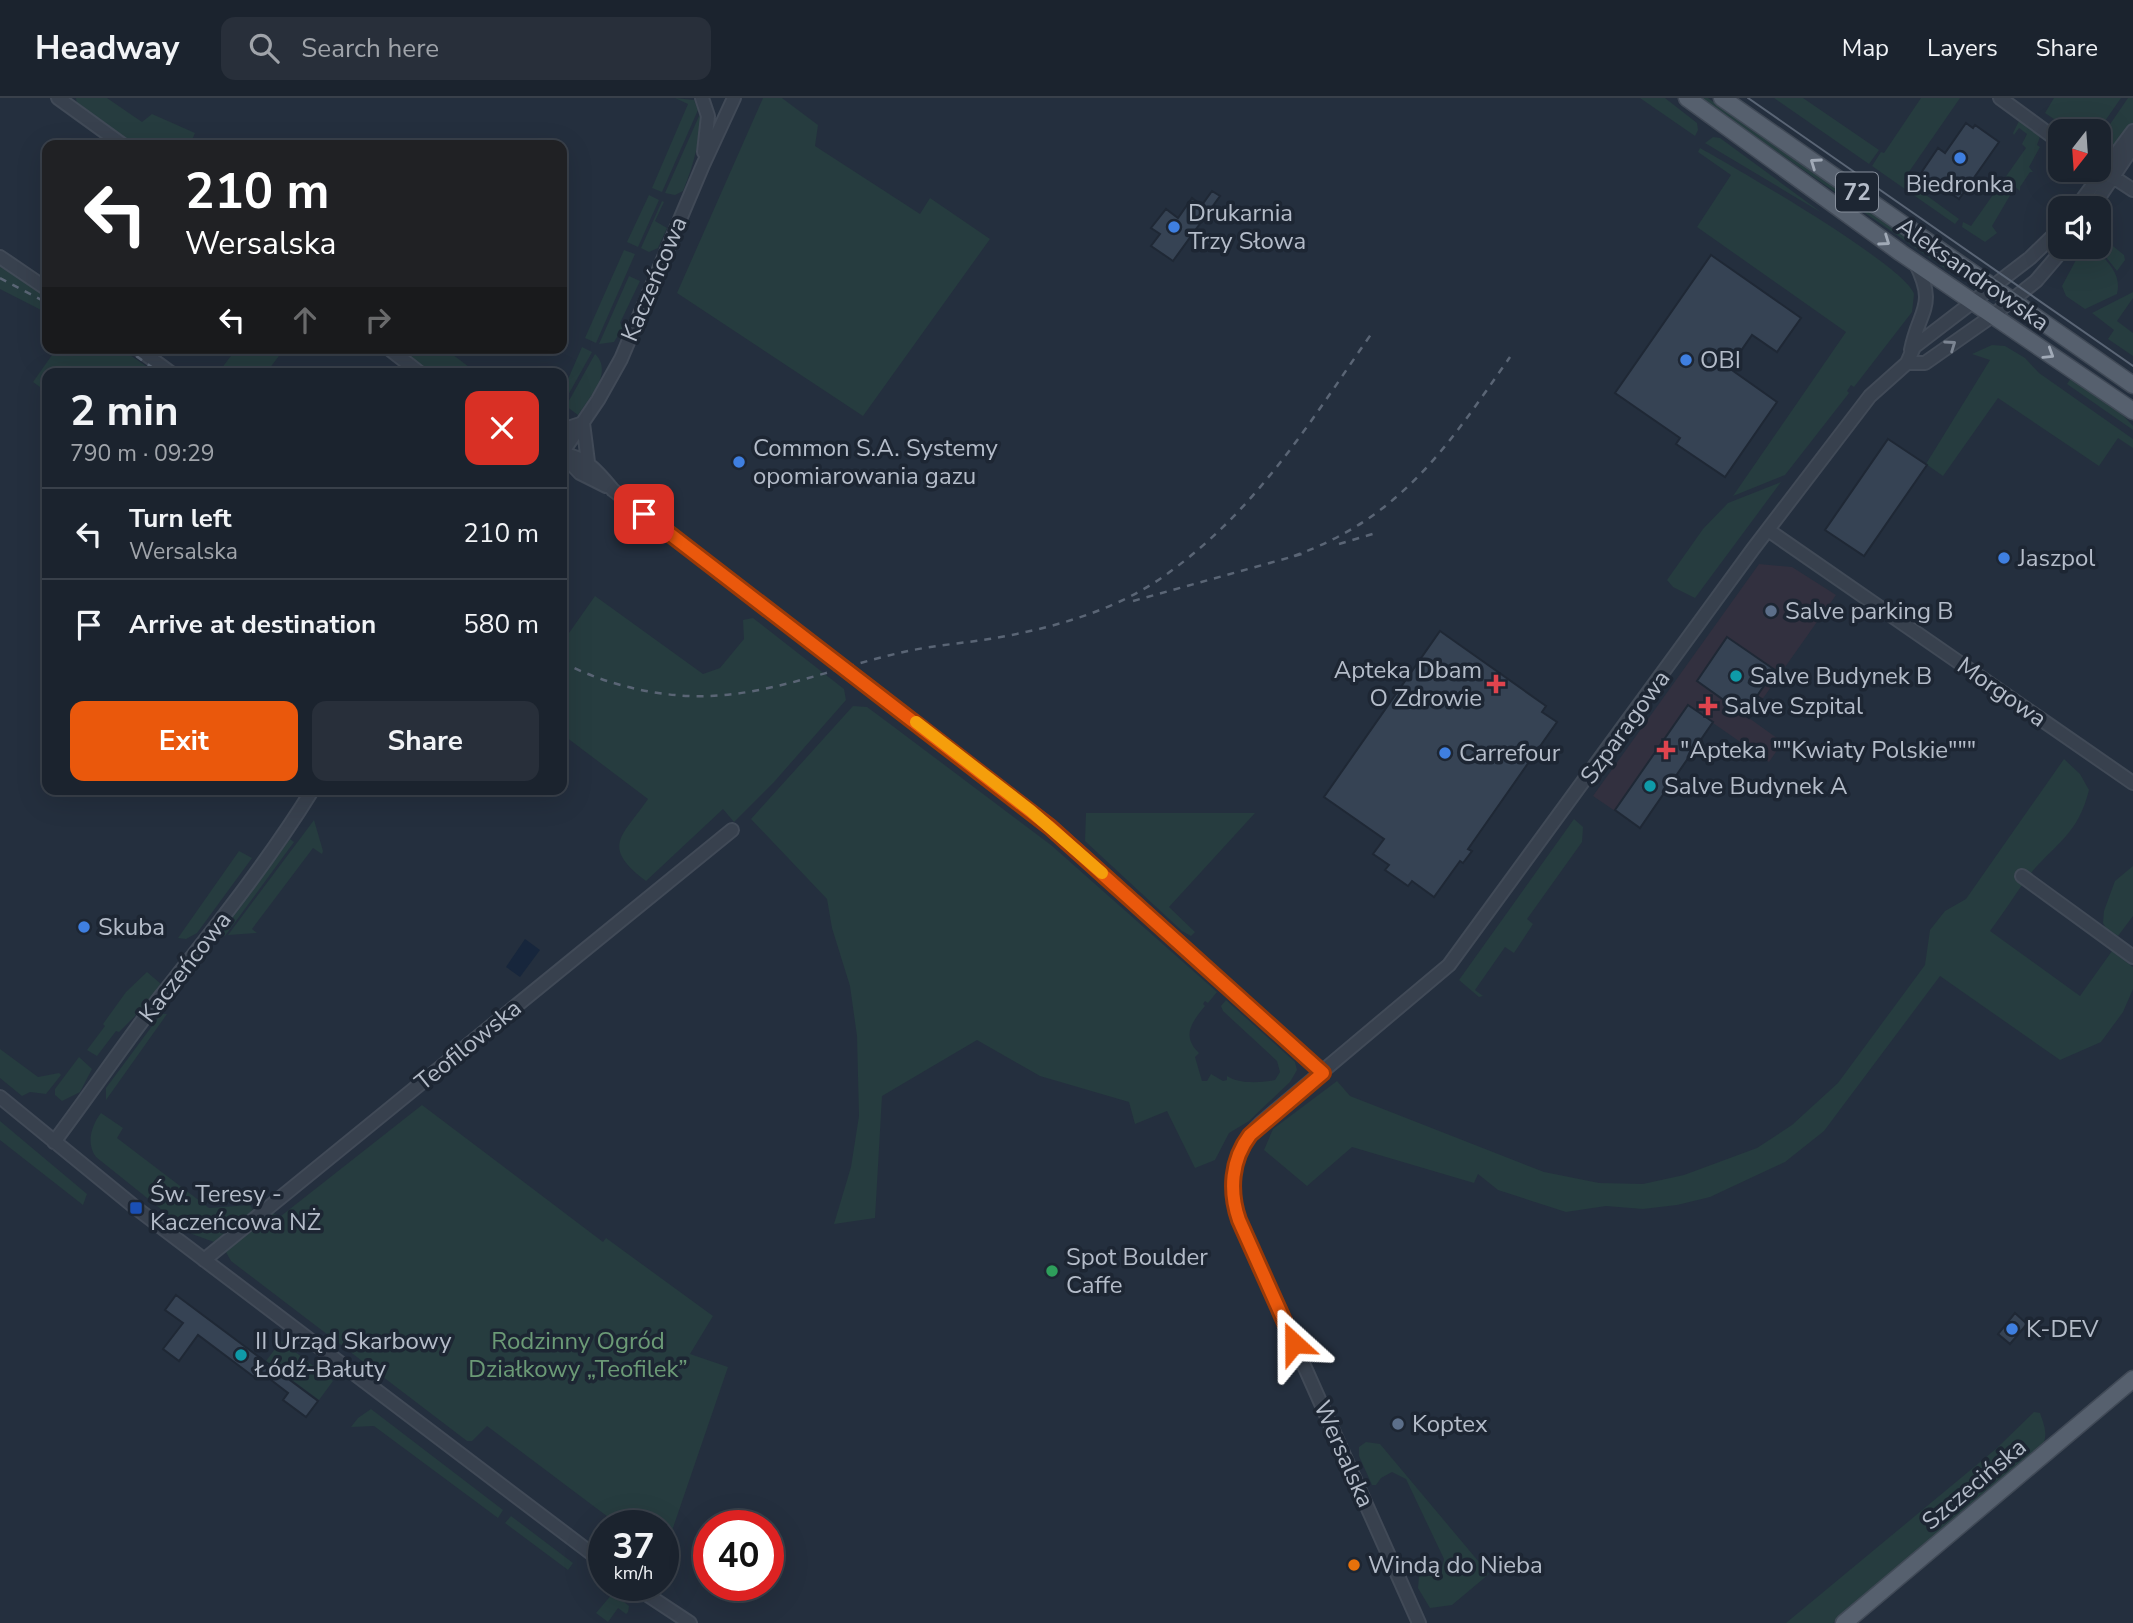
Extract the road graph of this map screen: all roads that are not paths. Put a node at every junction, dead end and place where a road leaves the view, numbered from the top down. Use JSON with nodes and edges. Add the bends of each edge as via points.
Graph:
{"nodes":[{"id":1,"x":58,"y":98,"type":"edge"},
{"id":2,"x":702,"y":98,"type":"edge"},
{"id":3,"x":1687,"y":98,"type":"edge"},
{"id":4,"x":1722,"y":98,"type":"edge"},
{"id":5,"x":2000,"y":98,"type":"edge"},
{"id":6,"x":729,"y":100,"type":"edge"},
{"id":7,"x":2133,"y":131,"type":"edge"},
{"id":8,"x":2048,"y":133,"type":"edge"},
{"id":9,"x":116,"y":140,"type":"edge"},
{"id":10,"x":2133,"y":147,"type":"edge"},
{"id":11,"x":2111,"y":163,"type":"edge"},
{"id":12,"x":703,"y":165,"type":"junction"},
{"id":13,"x":2111,"y":167,"type":"edge"},
{"id":14,"x":2111,"y":176,"type":"edge"},
{"id":15,"x":2097,"y":182,"type":"edge"},
{"id":16,"x":2133,"y":190,"type":"edge"},
{"id":17,"x":2086,"y":196,"type":"edge"},
{"id":18,"x":2048,"y":241,"type":"edge"},
{"id":19,"x":0,"y":257,"type":"edge"},
{"id":20,"x":2055,"y":259,"type":"edge"},
{"id":21,"x":1914,"y":262,"type":"junction"},
{"id":22,"x":42,"y":286,"type":"edge"},
{"id":23,"x":1992,"y":286,"type":"junction"},
{"id":24,"x":1971,"y":301,"type":"junction"},
{"id":25,"x":2013,"y":301,"type":"junction"},
{"id":26,"x":1992,"y":316,"type":"junction"},
{"id":27,"x":145,"y":354,"type":"edge"},
{"id":28,"x":396,"y":354,"type":"edge"},
{"id":29,"x":1909,"y":357,"type":"junction"},
{"id":30,"x":164,"y":368,"type":"edge"},
{"id":31,"x":414,"y":368,"type":"edge"},
{"id":32,"x":2133,"y":384,"type":"edge"},
{"id":33,"x":2133,"y":411,"type":"edge"},
{"id":34,"x":583,"y":423,"type":"junction"},
{"id":35,"x":567,"y":428,"type":"edge"},
{"id":36,"x":567,"y":446,"type":"edge"},
{"id":37,"x":567,"y":454,"type":"edge"},
{"id":38,"x":567,"y":459,"type":"edge"},
{"id":39,"x":588,"y":462,"type":"junction"},
{"id":40,"x":613,"y":489,"type":"junction"},
{"id":41,"x":1768,"y":530,"type":"junction"},
{"id":42,"x":2133,"y":783,"type":"edge"},
{"id":43,"x":309,"y":795,"type":"edge"},
{"id":44,"x":732,"y":830,"type":"dead end"},
{"id":45,"x":2021,"y":876,"type":"dead end"},
{"id":46,"x":2133,"y":957,"type":"edge"},
{"id":47,"x":1323,"y":1073,"type":"junction"},
{"id":48,"x":0,"y":1097,"type":"edge"},
{"id":49,"x":54,"y":1142,"type":"junction"},
{"id":50,"x":204,"y":1260,"type":"junction"},
{"id":51,"x":2133,"y":1378,"type":"edge"},
{"id":52,"x":588,"y":1551,"type":"edge"},
{"id":53,"x":657,"y":1601,"type":"edge"},
{"id":54,"x":690,"y":1623,"type":"edge"},
{"id":55,"x":1419,"y":1623,"type":"edge"},
{"id":56,"x":1844,"y":1623,"type":"edge"}],
"edges":[{"from":1,"to":9,"type":"street"},
{"from":2,"to":12,"type":"street","via":[[708,116]]},
{"from":3,"to":21,"type":"main road","name":"Aleksandrowska","number":"72","one_way":true},
{"from":23,"to":4,"type":"main road","name":"Aleksandrowska","number":"72","one_way":true},
{"from":5,"to":8,"type":"street"},
{"from":6,"to":12,"type":"street","name":"Kaczeńcowa"},
{"from":7,"to":11,"type":"street"},
{"from":10,"to":13,"type":"street"},
{"from":12,"to":34,"type":"street","name":"Kaczeńcowa","via":[[625,349]]},
{"from":14,"to":16,"type":"street"},
{"from":15,"to":17,"type":"street"},
{"from":18,"to":23,"type":"street","name":"Szparagowa"},
{"from":19,"to":22,"type":"street"},
{"from":20,"to":25,"type":"street","name":"Szparagowa"},
{"from":21,"to":24,"type":"main road","name":"Aleksandrowska","number":"72"},
{"from":21,"to":29,"type":"street","via":[[1926,288],[1927,304]]},
{"from":23,"to":24,"type":"street","name":"Szparagowa"},
{"from":23,"to":25,"type":"main road","name":"Aleksandrowska","number":"72"},
{"from":24,"to":26,"type":"main road","name":"Aleksandrowska","number":"72"},
{"from":24,"to":29,"type":"street","name":"Szparagowa"},
{"from":25,"to":26,"type":"street","name":"Szparagowa"},
{"from":25,"to":32,"type":"main road","name":"Aleksandrowska","number":"72"},
{"from":29,"to":26,"type":"street","name":"Szparagowa","one_way":true,"via":[[1925,363]]},
{"from":26,"to":33,"type":"main road","name":"Aleksandrowska","number":"72","one_way":true},
{"from":27,"to":30,"type":"street"},
{"from":28,"to":31,"type":"street"},
{"from":29,"to":41,"type":"street","name":"Szparagowa","via":[[1870,396]]},
{"from":34,"to":35,"type":"street"},
{"from":34,"to":36,"type":"street","name":"Kaczeńcowa"},
{"from":34,"to":39,"type":"street"},
{"from":37,"to":39,"type":"street"},
{"from":38,"to":40,"type":"street","via":[[580,473]]},
{"from":39,"to":40,"type":"street"},
{"from":40,"to":47,"type":"street","via":[[1040,819]]},
{"from":41,"to":42,"type":"street","name":"Morgowa"},
{"from":41,"to":47,"type":"street","name":"Szparagowa","via":[[1450,965]]},
{"from":43,"to":49,"type":"street","name":"Kaczeńcowa"},
{"from":44,"to":50,"type":"street","name":"Teofilowska"},
{"from":45,"to":46,"type":"street"},
{"from":47,"to":55,"type":"street","name":"Wersalska","via":[[1245,1141],[1233,1175],[1233,1200]]},
{"from":48,"to":49,"type":"street"},
{"from":49,"to":50,"type":"street"},
{"from":50,"to":52,"type":"street"},
{"from":51,"to":56,"type":"main road","name":"Szczecińska"},
{"from":53,"to":54,"type":"street"}]}
